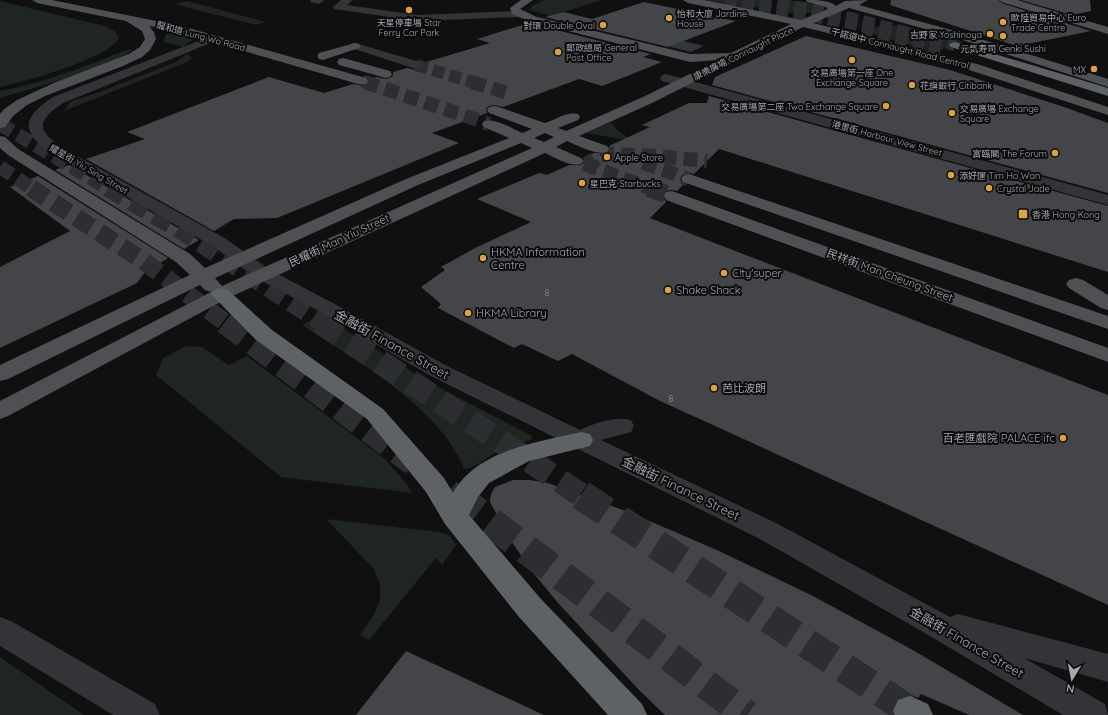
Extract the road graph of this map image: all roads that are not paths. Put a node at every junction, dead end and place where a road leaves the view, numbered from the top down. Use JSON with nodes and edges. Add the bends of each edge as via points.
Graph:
{"nodes":[{"id":1,"x":37,"y":0,"type":"edge"},
{"id":2,"x":315,"y":0,"type":"edge"},
{"id":3,"x":319,"y":0,"type":"edge"},
{"id":4,"x":348,"y":0,"type":"edge"},
{"id":5,"x":528,"y":0,"type":"edge"},
{"id":6,"x":688,"y":0,"type":"edge"},
{"id":7,"x":811,"y":0,"type":"edge"},
{"id":8,"x":822,"y":0,"type":"edge"},
{"id":9,"x":863,"y":0,"type":"edge"},
{"id":10,"x":1004,"y":0,"type":"edge"},
{"id":11,"x":848,"y":4,"type":"junction"},
{"id":12,"x":771,"y":12,"type":"junction"},
{"id":13,"x":830,"y":12,"type":"junction"},
{"id":14,"x":518,"y":14,"type":"junction"},
{"id":15,"x":170,"y":16,"type":"dead end"},
{"id":16,"x":131,"y":20,"type":"junction"},
{"id":17,"x":802,"y":24,"type":"junction"},
{"id":18,"x":928,"y":27,"type":"junction"},
{"id":19,"x":1108,"y":31,"type":"edge"},
{"id":20,"x":214,"y":38,"type":"junction"},
{"id":21,"x":883,"y":43,"type":"junction"},
{"id":22,"x":955,"y":45,"type":"tunnel mouth"},
{"id":23,"x":356,"y":46,"type":"joint"},
{"id":24,"x":941,"y":49,"type":"tunnel mouth"},
{"id":25,"x":308,"y":52,"type":"dead end"},
{"id":26,"x":738,"y":55,"type":"junction"},
{"id":27,"x":324,"y":56,"type":"junction"},
{"id":28,"x":690,"y":58,"type":"junction"},
{"id":29,"x":416,"y":65,"type":"tunnel mouth"},
{"id":30,"x":386,"y":74,"type":"tunnel mouth"},
{"id":31,"x":666,"y":78,"type":"junction"},
{"id":32,"x":362,"y":82,"type":"tunnel mouth"},
{"id":33,"x":684,"y":82,"type":"junction"},
{"id":34,"x":1108,"y":83,"type":"edge"},
{"id":35,"x":642,"y":88,"type":"dead end"},
{"id":36,"x":1108,"y":92,"type":"edge"},
{"id":37,"x":1108,"y":104,"type":"edge"},
{"id":38,"x":494,"y":110,"type":"tunnel mouth"},
{"id":39,"x":1108,"y":111,"type":"edge"},
{"id":40,"x":586,"y":112,"type":"dead end"},
{"id":41,"x":0,"y":124,"type":"edge"},
{"id":42,"x":546,"y":129,"type":"junction"},
{"id":43,"x":565,"y":136,"type":"junction"},
{"id":44,"x":523,"y":138,"type":"junction"},
{"id":45,"x":0,"y":140,"type":"edge"},
{"id":46,"x":544,"y":148,"type":"junction"},
{"id":47,"x":602,"y":149,"type":"tunnel mouth"},
{"id":48,"x":468,"y":159,"type":"junction"},
{"id":49,"x":576,"y":162,"type":"tunnel mouth"},
{"id":50,"x":689,"y":179,"type":"tunnel mouth"},
{"id":51,"x":672,"y":196,"type":"tunnel mouth"},
{"id":52,"x":1108,"y":200,"type":"edge"},
{"id":53,"x":244,"y":259,"type":"junction"},
{"id":54,"x":263,"y":274,"type":"junction"},
{"id":55,"x":203,"y":276,"type":"junction"},
{"id":56,"x":1076,"y":284,"type":"dead end"},
{"id":57,"x":221,"y":294,"type":"junction"},
{"id":58,"x":1108,"y":304,"type":"edge"},
{"id":59,"x":1108,"y":323,"type":"edge"},
{"id":60,"x":1108,"y":354,"type":"edge"},
{"id":61,"x":0,"y":374,"type":"edge"},
{"id":62,"x":0,"y":411,"type":"edge"},
{"id":63,"x":622,"y":426,"type":"dead end"},
{"id":64,"x":581,"y":440,"type":"junction"},
{"id":65,"x":455,"y":517,"type":"junction"},
{"id":66,"x":930,"y":620,"type":"junction"},
{"id":67,"x":0,"y":630,"type":"edge"},
{"id":68,"x":1108,"y":668,"type":"edge"},
{"id":69,"x":143,"y":715,"type":"edge"},
{"id":70,"x":630,"y":715,"type":"edge"},
{"id":71,"x":1093,"y":715,"type":"edge"}],
"edges":[{"from":1,"to":16,"type":"main road","name":"龍和道 Lung Wo Road"},
{"from":2,"to":3,"type":"street"},
{"from":4,"to":14,"type":"street","via":[[338,7],[417,18],[440,14]]},
{"from":5,"to":14,"type":"main road","via":[[515,8]]},
{"from":6,"to":12,"type":"main road","name":"干諾道中 Connaught Road Central","via":[[743,10]]},
{"from":7,"to":13,"type":"main road","via":[[830,5]]},
{"from":8,"to":11,"type":"main road"},
{"from":9,"to":11,"type":"main road","name":"康樂廣場 Connaught Place"},
{"from":10,"to":19,"type":"main road"},
{"from":11,"to":13,"type":"main road","name":"康樂廣場 Connaught Place"},
{"from":11,"to":18,"type":"main road"},
{"from":12,"to":13,"type":"main road","via":[[801,17]]},
{"from":12,"to":17,"type":"main road","name":"干諾道中 Connaught Road Central"},
{"from":13,"to":17,"type":"main road","name":"康樂廣場 Connaught Place"},
{"from":14,"to":28,"type":"main road","name":"康樂廣場 Connaught Place"},
{"from":15,"to":20,"type":"main road","via":[[171,19],[190,23]]},
{"from":16,"to":20,"type":"main road","name":"龍和道 Lung Wo Road"},
{"from":16,"to":41,"type":"main road","via":[[148,31],[150,42],[146,48],[123,62],[36,95],[10,111]]},
{"from":17,"to":21,"type":"main road","name":"干諾道中 Connaught Road Central"},
{"from":17,"to":26,"type":"main road","name":"康樂廣場 Connaught Place"},
{"from":18,"to":21,"type":"main road","via":[[902,23],[871,24],[862,28]]},
{"from":18,"to":34,"type":"main road"},
{"from":20,"to":32,"type":"main road","name":"龍和道 Lung Wo Road"},
{"from":20,"to":53,"type":"street","name":"耀星街 Yiu Sing Street","via":[[58,100],[38,116],[35,130],[47,145],[214,239]]},
{"from":21,"to":39,"type":"main road","name":"干諾道中 Connaught Road Central","via":[[973,67]]},
{"from":22,"to":36,"type":"highway","name":"干諾道中 Connaught Road Central"},
{"from":23,"to":27,"type":"main road"},
{"from":23,"to":29,"type":"street"},
{"from":24,"to":37,"type":"main road","name":"干諾道中 Connaught Road Central"},
{"from":25,"to":27,"type":"main road"},
{"from":26,"to":28,"type":"main road"},
{"from":26,"to":33,"type":"main road","name":"康樂廣場 Connaught Place"},
{"from":27,"to":30,"type":"main road"},
{"from":28,"to":31,"type":"main road","name":"康樂廣場 Connaught Place","via":[[692,66]]},
{"from":31,"to":33,"type":"street","name":"港景街 Harbour View Street"},
{"from":31,"to":35,"type":"main road"},
{"from":33,"to":43,"type":"main road","name":"民耀街 Man Yiu Street"},
{"from":33,"to":52,"type":"street","name":"港景街 Harbour View Street"},
{"from":38,"to":42,"type":"main road"},
{"from":40,"to":42,"type":"main road","name":"民耀街 Man Yiu Street"},
{"from":42,"to":43,"type":"main road"},
{"from":42,"to":44,"type":"main road","name":"民耀街 Man Yiu Street"},
{"from":43,"to":46,"type":"main road","name":"民耀街 Man Yiu Street"},
{"from":43,"to":47,"type":"main road"},
{"from":44,"to":46,"type":"main road"},
{"from":44,"to":48,"type":"main road","name":"民耀街 Man Yiu Street"},
{"from":44,"to":48,"type":"main road","via":[[489,124],[488,142]]},
{"from":45,"to":55,"type":"main road","via":[[13,152],[183,258]]},
{"from":46,"to":49,"type":"main road"},
{"from":46,"to":54,"type":"main road","name":"民耀街 Man Yiu Street"},
{"from":48,"to":53,"type":"main road","name":"民耀街 Man Yiu Street"},
{"from":50,"to":59,"type":"main road"},
{"from":51,"to":60,"type":"main road","name":"民祥街 Man Cheung Street"},
{"from":53,"to":54,"type":"street","name":"耀星街 Yiu Sing Street"},
{"from":53,"to":55,"type":"main road","name":"民耀街 Man Yiu Street"},
{"from":54,"to":57,"type":"main road","name":"民耀街 Man Yiu Street"},
{"from":54,"to":64,"type":"street","name":"金融街 Finance Street","via":[[439,371]]},
{"from":55,"to":57,"type":"main road"},
{"from":55,"to":61,"type":"main road","name":"民耀街 Man Yiu Street"},
{"from":56,"to":58,"type":"main road"},
{"from":57,"to":62,"type":"main road","name":"民耀街 Man Yiu Street"},
{"from":57,"to":65,"type":"highway","via":[[264,335],[375,414],[435,485]]},
{"from":63,"to":64,"type":"street","via":[[598,432]]},
{"from":64,"to":65,"type":"highway","via":[[521,454],[480,477],[467,492]]},
{"from":64,"to":66,"type":"street","name":"金融街 Finance Street","via":[[768,531]]},
{"from":65,"to":70,"type":"highway","via":[[530,608]]},
{"from":66,"to":68,"type":"street"},
{"from":66,"to":71,"type":"street","name":"金融街 Finance Street"},
{"from":67,"to":69,"type":"street"}]}
